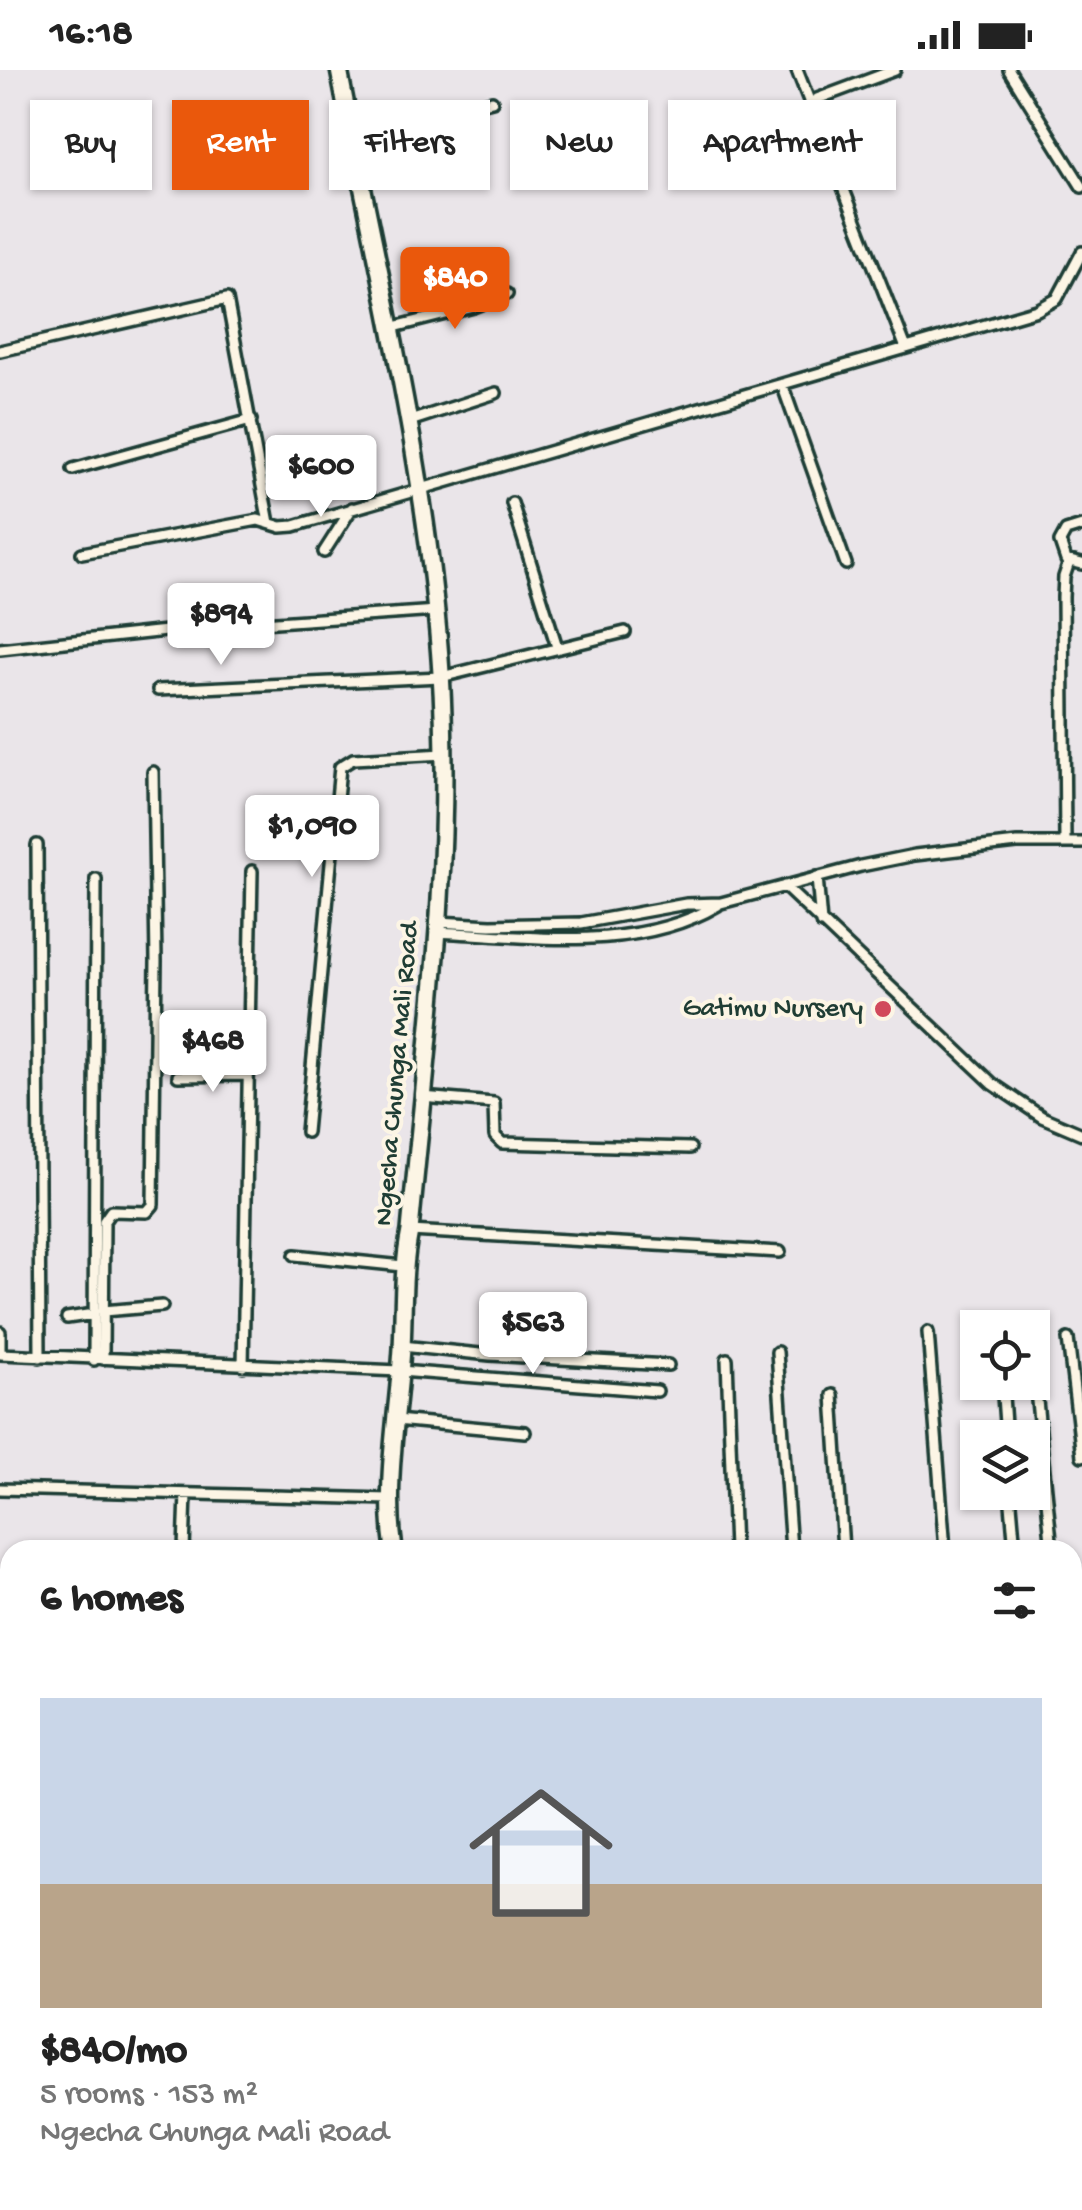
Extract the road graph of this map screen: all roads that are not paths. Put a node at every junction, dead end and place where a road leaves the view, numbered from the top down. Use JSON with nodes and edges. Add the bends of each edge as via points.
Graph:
{"nodes":[{"id":1,"x":339,"y":70,"type":"edge"},
{"id":2,"x":797,"y":70,"type":"edge"},
{"id":3,"x":895,"y":70,"type":"edge"},
{"id":4,"x":1009,"y":70,"type":"edge"},
{"id":5,"x":818,"y":99,"type":"dead end"},
{"id":6,"x":345,"y":100,"type":"edge"},
{"id":7,"x":1082,"y":187,"type":"edge"},
{"id":8,"x":363,"y":190,"type":"edge"},
{"id":9,"x":1082,"y":252,"type":"edge"},
{"id":10,"x":506,"y":294,"type":"dead end"},
{"id":11,"x":390,"y":328,"type":"junction"},
{"id":12,"x":906,"y":348,"type":"junction"},
{"id":13,"x":0,"y":351,"type":"edge"},
{"id":14,"x":782,"y":384,"type":"junction"},
{"id":15,"x":496,"y":392,"type":"dead end"},
{"id":16,"x":251,"y":420,"type":"junction"},
{"id":17,"x":410,"y":421,"type":"junction"},
{"id":18,"x":72,"y":469,"type":"dead end"},
{"id":19,"x":422,"y":488,"type":"junction"},
{"id":20,"x":512,"y":503,"type":"dead end"},
{"id":21,"x":352,"y":508,"type":"junction"},
{"id":22,"x":269,"y":523,"type":"junction"},
{"id":23,"x":1082,"y":526,"type":"edge"},
{"id":24,"x":324,"y":552,"type":"dead end"},
{"id":25,"x":82,"y":553,"type":"dead end"},
{"id":26,"x":1070,"y":562,"type":"junction"},
{"id":27,"x":846,"y":564,"type":"dead end"},
{"id":28,"x":1082,"y":564,"type":"edge"},
{"id":29,"x":437,"y":611,"type":"junction"},
{"id":30,"x":625,"y":632,"type":"dead end"},
{"id":31,"x":557,"y":646,"type":"junction"},
{"id":32,"x":0,"y":649,"type":"edge"},
{"id":33,"x":442,"y":677,"type":"junction"},
{"id":34,"x":158,"y":690,"type":"dead end"},
{"id":35,"x":445,"y":754,"type":"junction"},
{"id":36,"x":152,"y":772,"type":"dead end"},
{"id":37,"x":1065,"y":842,"type":"junction"},
{"id":38,"x":1082,"y":843,"type":"edge"},
{"id":39,"x":37,"y":845,"type":"dead end"},
{"id":40,"x":252,"y":871,"type":"dead end"},
{"id":41,"x":817,"y":877,"type":"junction"},
{"id":42,"x":96,"y":878,"type":"dead end"},
{"id":43,"x":784,"y":886,"type":"junction"},
{"id":44,"x":720,"y":903,"type":"junction"},
{"id":45,"x":820,"y":923,"type":"junction"},
{"id":46,"x":436,"y":927,"type":"junction"},
{"id":47,"x":248,"y":1075,"type":"junction"},
{"id":48,"x":178,"y":1076,"type":"dead end"},
{"id":49,"x":422,"y":1097,"type":"junction"},
{"id":50,"x":306,"y":1132,"type":"dead end"},
{"id":51,"x":1082,"y":1134,"type":"edge"},
{"id":52,"x":690,"y":1148,"type":"dead end"},
{"id":53,"x":410,"y":1232,"type":"junction"},
{"id":54,"x":780,"y":1252,"type":"dead end"},
{"id":55,"x":295,"y":1255,"type":"dead end"},
{"id":56,"x":403,"y":1266,"type":"junction"},
{"id":57,"x":162,"y":1306,"type":"dead end"},
{"id":58,"x":98,"y":1313,"type":"junction"},
{"id":59,"x":67,"y":1318,"type":"dead end"},
{"id":60,"x":0,"y":1332,"type":"edge"},
{"id":61,"x":928,"y":1332,"type":"dead end"},
{"id":62,"x":1068,"y":1339,"type":"dead end"},
{"id":63,"x":402,"y":1346,"type":"junction"},
{"id":64,"x":778,"y":1352,"type":"dead end"},
{"id":65,"x":0,"y":1354,"type":"edge"},
{"id":66,"x":40,"y":1356,"type":"junction"},
{"id":67,"x":99,"y":1359,"type":"junction"},
{"id":68,"x":727,"y":1359,"type":"dead end"},
{"id":69,"x":668,"y":1365,"type":"dead end"},
{"id":70,"x":243,"y":1366,"type":"junction"},
{"id":71,"x":400,"y":1372,"type":"junction"},
{"id":72,"x":657,"y":1391,"type":"dead end"},
{"id":73,"x":834,"y":1395,"type":"dead end"},
{"id":74,"x":1037,"y":1400,"type":"edge"},
{"id":75,"x":396,"y":1420,"type":"junction"},
{"id":76,"x":525,"y":1432,"type":"dead end"},
{"id":77,"x":1082,"y":1456,"type":"edge"},
{"id":78,"x":0,"y":1489,"type":"edge"},
{"id":79,"x":186,"y":1494,"type":"junction"},
{"id":80,"x":389,"y":1499,"type":"junction"},
{"id":81,"x":1011,"y":1510,"type":"edge"},
{"id":82,"x":184,"y":1540,"type":"edge"},
{"id":83,"x":393,"y":1540,"type":"edge"},
{"id":84,"x":734,"y":1540,"type":"edge"},
{"id":85,"x":790,"y":1540,"type":"edge"},
{"id":86,"x":842,"y":1540,"type":"edge"},
{"id":87,"x":944,"y":1540,"type":"edge"},
{"id":88,"x":1013,"y":1540,"type":"edge"},
{"id":89,"x":1051,"y":1540,"type":"edge"}],
"edges":[{"from":1,"to":6,"type":"main road","name":"Ngecha Chunga Mali Road"},
{"from":2,"to":12,"type":"street"},
{"from":3,"to":5,"type":"street"},
{"from":4,"to":7,"type":"street"},
{"from":8,"to":11,"type":"main road","name":"Ngecha Chunga Mali Road"},
{"from":9,"to":12,"type":"street","via":[[1051,304]]},
{"from":10,"to":11,"type":"street"},
{"from":11,"to":17,"type":"main road","name":"Ngecha Chunga Mali Road"},
{"from":12,"to":14,"type":"street"},
{"from":13,"to":16,"type":"street","via":[[227,300]]},
{"from":14,"to":19,"type":"street"},
{"from":14,"to":27,"type":"street"},
{"from":15,"to":17,"type":"street"},
{"from":16,"to":18,"type":"street"},
{"from":16,"to":22,"type":"street"},
{"from":17,"to":19,"type":"main road","name":"Ngecha Chunga Mali Road"},
{"from":19,"to":21,"type":"street"},
{"from":19,"to":29,"type":"main road","name":"Ngecha Chunga Mali Road"},
{"from":20,"to":31,"type":"street"},
{"from":21,"to":22,"type":"street","via":[[294,526]]},
{"from":21,"to":24,"type":"street"},
{"from":22,"to":25,"type":"street"},
{"from":23,"to":26,"type":"street","via":[[1066,531],[1060,542]]},
{"from":26,"to":28,"type":"street"},
{"from":26,"to":37,"type":"street","via":[[1063,597]]},
{"from":29,"to":32,"type":"street"},
{"from":29,"to":33,"type":"main road","name":"Ngecha Chunga Mali Road"},
{"from":30,"to":31,"type":"street"},
{"from":31,"to":33,"type":"street"},
{"from":33,"to":34,"type":"street"},
{"from":33,"to":35,"type":"main road","name":"Ngecha Chunga Mali Road"},
{"from":35,"to":46,"type":"main road","name":"Ngecha Chunga Mali Road"},
{"from":35,"to":50,"type":"street","via":[[353,759],[340,767]]},
{"from":36,"to":58,"type":"street","via":[[152,1205],[147,1212],[107,1214]]},
{"from":37,"to":38,"type":"street"},
{"from":37,"to":41,"type":"street","via":[[916,855]]},
{"from":39,"to":66,"type":"street"},
{"from":40,"to":47,"type":"street"},
{"from":41,"to":43,"type":"street"},
{"from":41,"to":45,"type":"street"},
{"from":42,"to":58,"type":"street"},
{"from":43,"to":44,"type":"street"},
{"from":43,"to":45,"type":"street"},
{"from":44,"to":46,"type":"street","via":[[581,924]]},
{"from":44,"to":46,"type":"street","via":[[688,922],[612,937]]},
{"from":45,"to":51,"type":"street","via":[[993,1084]]},
{"from":46,"to":49,"type":"main road","name":"Ngecha Chunga Mali Road"},
{"from":47,"to":48,"type":"street"},
{"from":47,"to":70,"type":"street"},
{"from":49,"to":52,"type":"street","via":[[494,1103],[495,1136],[502,1142]]},
{"from":49,"to":53,"type":"main road","name":"Ngecha Chunga Mali Road"},
{"from":53,"to":54,"type":"street"},
{"from":53,"to":56,"type":"main road","name":"Ngecha Chunga Mali Road"},
{"from":55,"to":56,"type":"street"},
{"from":56,"to":63,"type":"main road","name":"Ngecha Chunga Mali Road"},
{"from":57,"to":58,"type":"street"},
{"from":58,"to":59,"type":"street"},
{"from":58,"to":67,"type":"street"},
{"from":60,"to":65,"type":"street"},
{"from":61,"to":87,"type":"street"},
{"from":62,"to":77,"type":"street"},
{"from":63,"to":69,"type":"street"},
{"from":63,"to":71,"type":"main road","name":"Ngecha Chunga Mali Road"},
{"from":64,"to":85,"type":"street"},
{"from":65,"to":66,"type":"street"},
{"from":66,"to":67,"type":"street"},
{"from":67,"to":70,"type":"street"},
{"from":68,"to":84,"type":"street"},
{"from":70,"to":71,"type":"street"},
{"from":71,"to":72,"type":"street"},
{"from":71,"to":75,"type":"main road","name":"Ngecha Chunga Mali Road"},
{"from":73,"to":86,"type":"street"},
{"from":74,"to":89,"type":"street"},
{"from":75,"to":76,"type":"street"},
{"from":75,"to":80,"type":"main road","name":"Ngecha Chunga Mali Road"},
{"from":78,"to":79,"type":"street"},
{"from":79,"to":80,"type":"street"},
{"from":79,"to":82,"type":"street"},
{"from":80,"to":83,"type":"main road","name":"Ngecha Chunga Mali Road"},
{"from":81,"to":88,"type":"street"}]}
